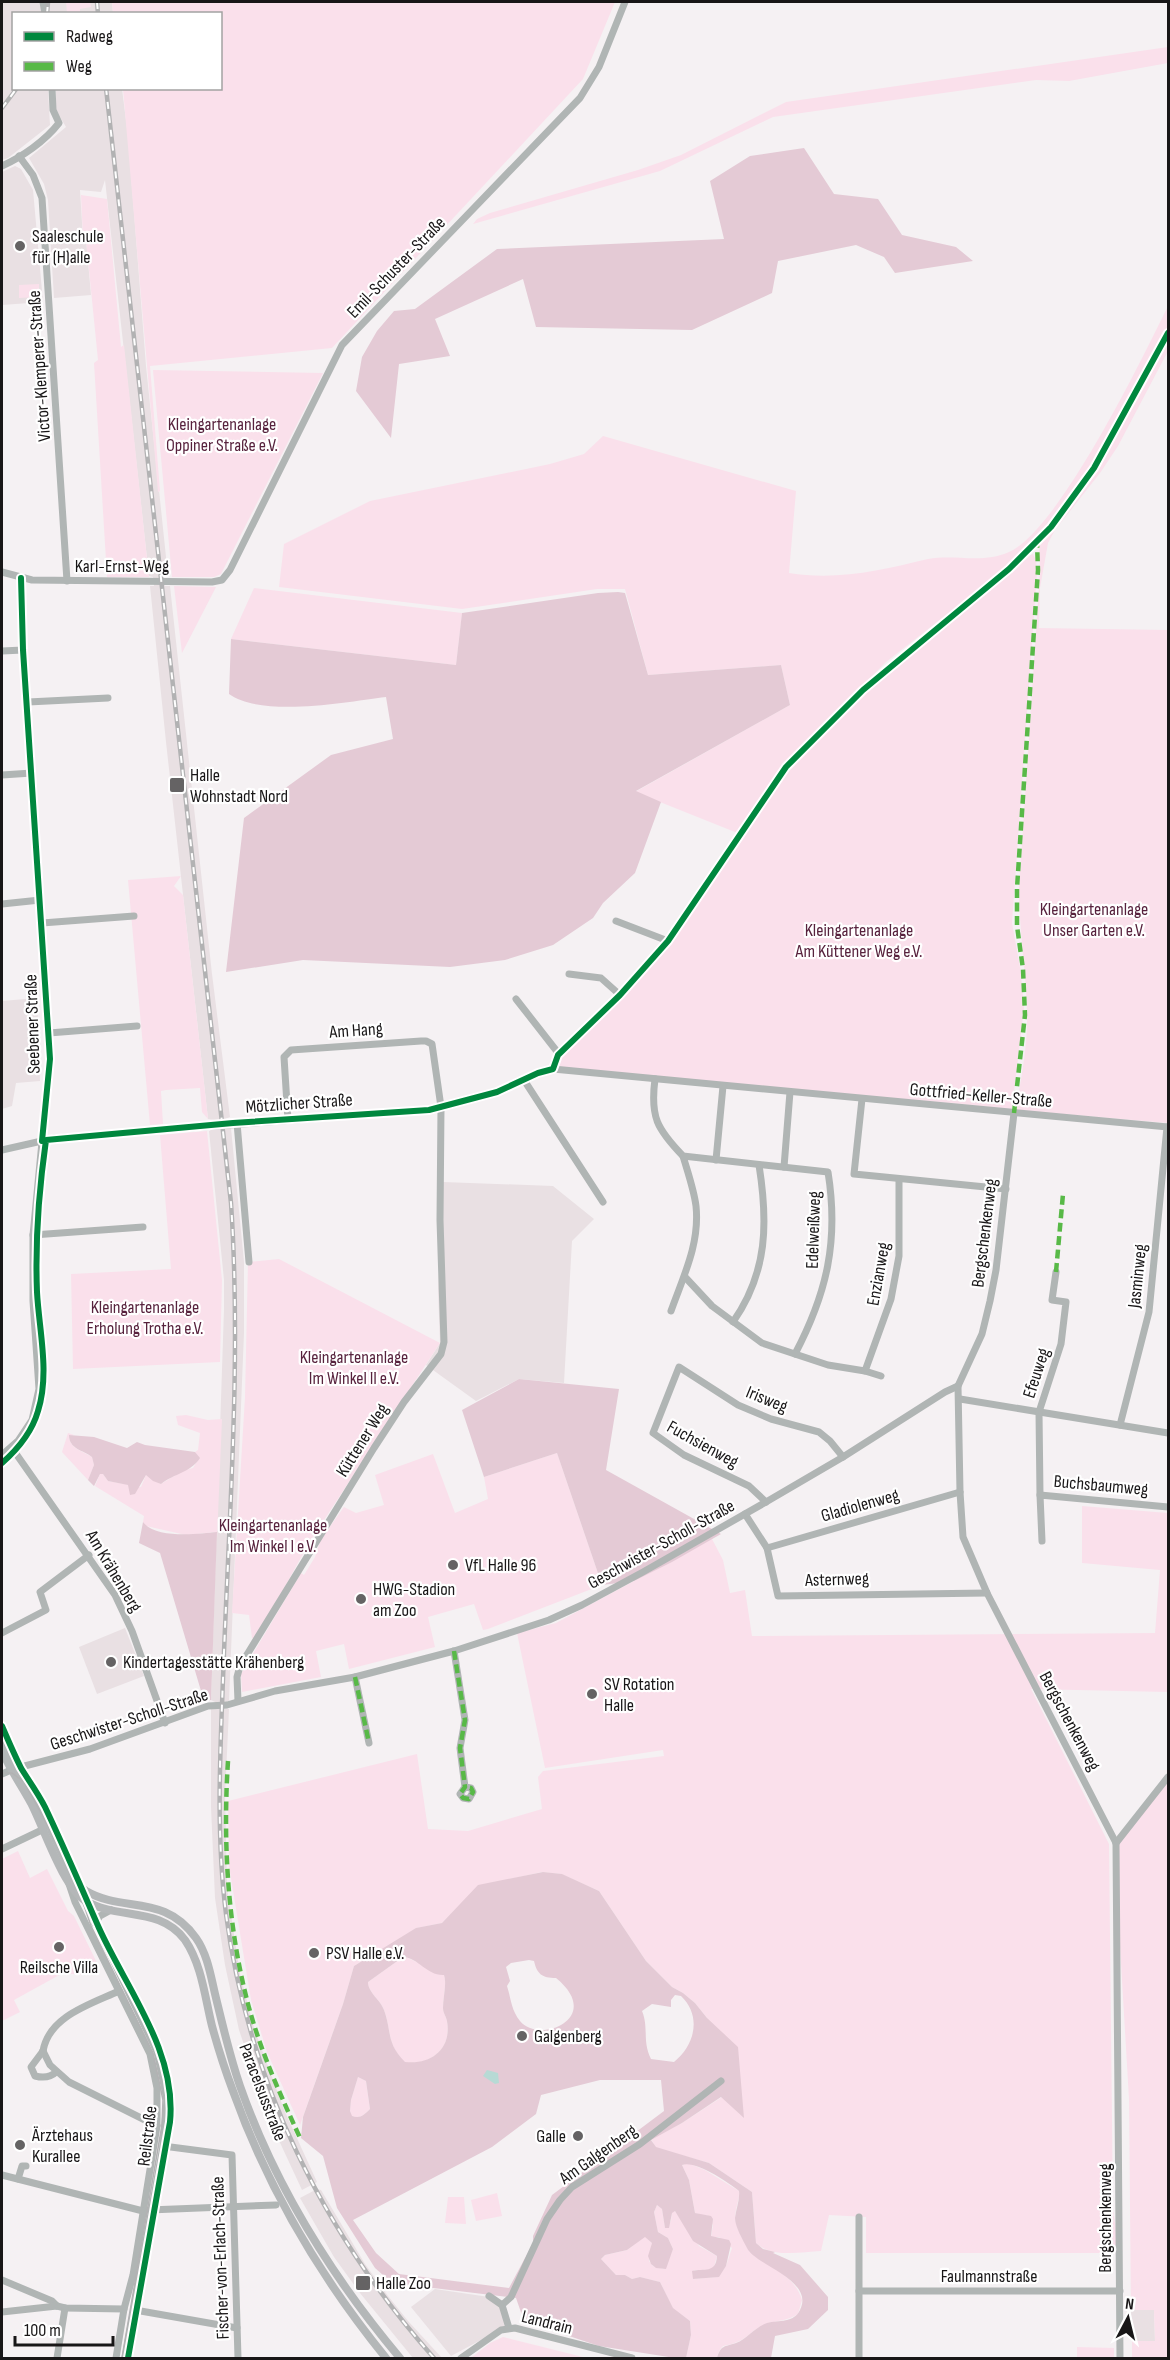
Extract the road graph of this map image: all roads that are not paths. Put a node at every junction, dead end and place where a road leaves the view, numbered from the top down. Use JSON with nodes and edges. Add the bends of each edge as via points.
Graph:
{"nodes":[{"id":1,"x":625,"y":2,"type":"edge"},
{"id":2,"x":52,"y":90,"type":"edge"},
{"id":3,"x":19,"y":156,"type":"junction"},
{"id":4,"x":2,"y":166,"type":"edge"},
{"id":5,"x":2,"y":572,"type":"edge"},
{"id":6,"x":21,"y":578,"type":"junction"},
{"id":7,"x":222,"y":580,"type":"joint"},
{"id":8,"x":67,"y":581,"type":"junction"},
{"id":9,"x":23,"y":650,"type":"junction"},
{"id":10,"x":2,"y":651,"type":"edge"},
{"id":11,"x":108,"y":698,"type":"dead end"},
{"id":12,"x":28,"y":702,"type":"junction"},
{"id":13,"x":32,"y":773,"type":"junction"},
{"id":14,"x":2,"y":775,"type":"edge"},
{"id":15,"x":739,"y":837,"type":"dead end"},
{"id":16,"x":40,"y":900,"type":"junction"},
{"id":17,"x":2,"y":904,"type":"edge"},
{"id":18,"x":134,"y":916,"type":"dead end"},
{"id":19,"x":616,"y":921,"type":"dead end"},
{"id":20,"x":42,"y":923,"type":"junction"},
{"id":21,"x":668,"y":941,"type":"junction"},
{"id":22,"x":569,"y":974,"type":"dead end"},
{"id":23,"x":620,"y":994,"type":"junction"},
{"id":24,"x":516,"y":999,"type":"dead end"},
{"id":25,"x":137,"y":1026,"type":"dead end"},
{"id":26,"x":49,"y":1033,"type":"junction"},
{"id":27,"x":559,"y":1054,"type":"junction"},
{"id":28,"x":553,"y":1069,"type":"junction"},
{"id":29,"x":655,"y":1079,"type":"junction"},
{"id":30,"x":524,"y":1080,"type":"junction"},
{"id":31,"x":723,"y":1086,"type":"junction"},
{"id":32,"x":790,"y":1092,"type":"junction"},
{"id":33,"x":862,"y":1099,"type":"junction"},
{"id":34,"x":441,"y":1107,"type":"junction"},
{"id":35,"x":1014,"y":1113,"type":"junction"},
{"id":36,"x":288,"y":1119,"type":"junction"},
{"id":37,"x":237,"y":1123,"type":"junction"},
{"id":38,"x":1168,"y":1127,"type":"edge"},
{"id":39,"x":42,"y":1141,"type":"junction"},
{"id":40,"x":2,"y":1150,"type":"edge"},
{"id":41,"x":683,"y":1156,"type":"junction"},
{"id":42,"x":716,"y":1160,"type":"junction"},
{"id":43,"x":759,"y":1165,"type":"junction"},
{"id":44,"x":784,"y":1167,"type":"junction"},
{"id":45,"x":899,"y":1179,"type":"junction"},
{"id":46,"x":1006,"y":1190,"type":"junction"},
{"id":47,"x":603,"y":1202,"type":"dead end"},
{"id":48,"x":143,"y":1227,"type":"dead end"},
{"id":49,"x":33,"y":1234,"type":"junction"},
{"id":50,"x":249,"y":1262,"type":"dead end"},
{"id":51,"x":1056,"y":1272,"type":"dead end"},
{"id":52,"x":685,"y":1277,"type":"junction"},
{"id":53,"x":671,"y":1311,"type":"dead end"},
{"id":54,"x":733,"y":1322,"type":"junction"},
{"id":55,"x":795,"y":1354,"type":"junction"},
{"id":56,"x":679,"y":1368,"type":"joint"},
{"id":57,"x":865,"y":1371,"type":"junction"},
{"id":58,"x":880,"y":1376,"type":"dead end"},
{"id":59,"x":958,"y":1386,"type":"junction"},
{"id":60,"x":960,"y":1399,"type":"junction"},
{"id":61,"x":1039,"y":1412,"type":"junction"},
{"id":62,"x":1120,"y":1425,"type":"junction"},
{"id":63,"x":1168,"y":1433,"type":"edge"},
{"id":64,"x":12,"y":1448,"type":"junction"},
{"id":65,"x":2,"y":1455,"type":"edge"},
{"id":66,"x":843,"y":1457,"type":"junction"},
{"id":67,"x":960,"y":1492,"type":"junction"},
{"id":68,"x":1040,"y":1495,"type":"junction"},
{"id":69,"x":766,"y":1502,"type":"junction"},
{"id":70,"x":1168,"y":1507,"type":"edge"},
{"id":71,"x":745,"y":1514,"type":"junction"},
{"id":72,"x":1042,"y":1541,"type":"dead end"},
{"id":73,"x":767,"y":1548,"type":"junction"},
{"id":74,"x":89,"y":1555,"type":"junction"},
{"id":75,"x":987,"y":1593,"type":"junction"},
{"id":76,"x":2,"y":1633,"type":"edge"},
{"id":77,"x":454,"y":1651,"type":"junction"},
{"id":78,"x":355,"y":1677,"type":"junction"},
{"id":79,"x":238,"y":1701,"type":"junction"},
{"id":80,"x":165,"y":1723,"type":"junction"},
{"id":81,"x":2,"y":1736,"type":"edge"},
{"id":82,"x":369,"y":1743,"type":"dead end"},
{"id":83,"x":2,"y":1751,"type":"edge"},
{"id":84,"x":14,"y":1769,"type":"junction"},
{"id":85,"x":2,"y":1774,"type":"edge"},
{"id":86,"x":1168,"y":1777,"type":"edge"},
{"id":87,"x":465,"y":1787,"type":"dead end"},
{"id":88,"x":44,"y":1829,"type":"junction"},
{"id":89,"x":1116,"y":1843,"type":"junction"},
{"id":90,"x":2,"y":1849,"type":"edge"},
{"id":91,"x":73,"y":1883,"type":"junction"},
{"id":92,"x":85,"y":1901,"type":"junction"},
{"id":93,"x":112,"y":1910,"type":"junction"},
{"id":94,"x":95,"y":1924,"type":"junction"},
{"id":95,"x":119,"y":1991,"type":"junction"},
{"id":96,"x":43,"y":2050,"type":"junction"},
{"id":97,"x":57,"y":2072,"type":"junction"},
{"id":98,"x":721,"y":2081,"type":"dead end"},
{"id":99,"x":157,"y":2126,"type":"junction"},
{"id":100,"x":163,"y":2146,"type":"junction"},
{"id":101,"x":26,"y":2166,"type":"dead end"},
{"id":102,"x":2,"y":2175,"type":"edge"},
{"id":103,"x":18,"y":2179,"type":"junction"},
{"id":104,"x":280,"y":2204,"type":"junction"},
{"id":105,"x":233,"y":2208,"type":"junction"},
{"id":106,"x":152,"y":2209,"type":"junction"},
{"id":107,"x":143,"y":2211,"type":"junction"},
{"id":108,"x":859,"y":2217,"type":"dead end"},
{"id":109,"x":2,"y":2280,"type":"edge"},
{"id":110,"x":859,"y":2291,"type":"junction"},
{"id":111,"x":1120,"y":2291,"type":"junction"},
{"id":112,"x":489,"y":2296,"type":"dead end"},
{"id":113,"x":502,"y":2305,"type":"junction"},
{"id":114,"x":57,"y":2306,"type":"junction"},
{"id":115,"x":65,"y":2308,"type":"junction"},
{"id":116,"x":124,"y":2309,"type":"junction"},
{"id":117,"x":135,"y":2310,"type":"junction"},
{"id":118,"x":2,"y":2312,"type":"edge"},
{"id":119,"x":237,"y":2328,"type":"junction"},
{"id":120,"x":509,"y":2328,"type":"junction"},
{"id":121,"x":611,"y":2356,"type":"edge"},
{"id":122,"x":57,"y":2358,"type":"edge"},
{"id":123,"x":116,"y":2358,"type":"edge"},
{"id":124,"x":125,"y":2358,"type":"edge"},
{"id":125,"x":238,"y":2358,"type":"edge"},
{"id":126,"x":386,"y":2358,"type":"edge"},
{"id":127,"x":400,"y":2358,"type":"edge"},
{"id":128,"x":462,"y":2358,"type":"edge"},
{"id":129,"x":632,"y":2358,"type":"edge"},
{"id":130,"x":859,"y":2358,"type":"edge"},
{"id":131,"x":1120,"y":2358,"type":"edge"}],
"edges":[{"from":1,"to":7,"type":"street","name":"Emil-Schuster-Straße","via":[[599,67],[580,98],[342,345]]},
{"from":2,"to":3,"type":"street","via":[[53,110],[59,123]]},
{"from":3,"to":4,"type":"street"},
{"from":3,"to":8,"type":"street","name":"Victor-Klemperer-Straße","via":[[33,175],[42,198]]},
{"from":5,"to":6,"type":"street","name":"Karl-Ernst-Weg"},
{"from":6,"to":8,"type":"street","name":"Karl-Ernst-Weg"},
{"from":6,"to":9,"type":"street","name":"Seebener Straße"},
{"from":7,"to":8,"type":"street","name":"Karl-Ernst-Weg"},
{"from":9,"to":10,"type":"street"},
{"from":9,"to":12,"type":"street","name":"Seebener Straße"},
{"from":11,"to":12,"type":"street"},
{"from":12,"to":13,"type":"street","name":"Seebener Straße"},
{"from":13,"to":14,"type":"street"},
{"from":13,"to":16,"type":"street","name":"Seebener Straße"},
{"from":15,"to":21,"type":"street"},
{"from":16,"to":17,"type":"street"},
{"from":16,"to":20,"type":"street","name":"Seebener Straße"},
{"from":18,"to":20,"type":"street"},
{"from":19,"to":21,"type":"street"},
{"from":20,"to":26,"type":"street","name":"Seebener Straße"},
{"from":21,"to":23,"type":"street"},
{"from":22,"to":23,"type":"street","via":[[601,978]]},
{"from":23,"to":27,"type":"street"},
{"from":24,"to":27,"type":"street"},
{"from":25,"to":26,"type":"street","name":"Seebener Straße"},
{"from":26,"to":39,"type":"street","name":"Seebener Straße","via":[[50,1078]]},
{"from":27,"to":28,"type":"street"},
{"from":28,"to":29,"type":"street","name":"Gottfried-Keller-Straße"},
{"from":28,"to":30,"type":"street","name":"Mötzlicher Straße"},
{"from":29,"to":31,"type":"street","name":"Gottfried-Keller-Straße"},
{"from":29,"to":41,"type":"street","via":[[652,1103],[656,1120]]},
{"from":30,"to":34,"type":"street","name":"Mötzlicher Straße","via":[[497,1092]]},
{"from":30,"to":47,"type":"street"},
{"from":31,"to":32,"type":"street","name":"Gottfried-Keller-Straße"},
{"from":31,"to":42,"type":"street"},
{"from":32,"to":33,"type":"street","name":"Gottfried-Keller-Straße"},
{"from":32,"to":44,"type":"street"},
{"from":33,"to":35,"type":"street","name":"Gottfried-Keller-Straße"},
{"from":33,"to":45,"type":"street","via":[[854,1174]]},
{"from":34,"to":36,"type":"street","name":"Mötzlicher Straße"},
{"from":34,"to":36,"type":"street","name":"Am Hang","via":[[433,1049],[426,1041],[291,1050],[284,1058]]},
{"from":34,"to":79,"type":"street","name":"Küttener Weg","via":[[440,1220],[445,1327],[441,1354],[404,1401],[240,1666]]},
{"from":35,"to":38,"type":"street","name":"Gottfried-Keller-Straße"},
{"from":35,"to":46,"type":"street","name":"Bergschenkenweg"},
{"from":36,"to":37,"type":"street","name":"Mötzlicher Straße"},
{"from":37,"to":39,"type":"street","name":"Mötzlicher Straße"},
{"from":37,"to":50,"type":"street","name":"Mötzlicher Straße"},
{"from":38,"to":62,"type":"street","name":"Jasminweg","via":[[1149,1312]]},
{"from":39,"to":40,"type":"street","name":"Mötzlicher Straße"},
{"from":39,"to":49,"type":"street","name":"Seebener Straße"},
{"from":41,"to":42,"type":"street"},
{"from":41,"to":52,"type":"street","via":[[696,1205],[693,1250]]},
{"from":42,"to":43,"type":"street"},
{"from":43,"to":44,"type":"street"},
{"from":43,"to":54,"type":"street","via":[[765,1200],[762,1258],[755,1281]]},
{"from":44,"to":55,"type":"street","name":"Edelweißweg","via":[[828,1172],[832,1199],[827,1275],[814,1316]]},
{"from":45,"to":46,"type":"street"},
{"from":45,"to":57,"type":"street","name":"Enzianweg","via":[[899,1256],[891,1299]]},
{"from":46,"to":59,"type":"street","name":"Bergschenkenweg","via":[[982,1334]]},
{"from":48,"to":49,"type":"street"},
{"from":49,"to":64,"type":"street","name":"Seebener Straße","via":[[39,1389],[32,1420]]},
{"from":51,"to":61,"type":"street","name":"Efeuweg","via":[[1052,1300],[1066,1302],[1061,1344]]},
{"from":52,"to":53,"type":"street"},
{"from":52,"to":54,"type":"street"},
{"from":54,"to":55,"type":"street","via":[[762,1343]]},
{"from":55,"to":57,"type":"street"},
{"from":56,"to":66,"type":"street","name":"Irisweg","via":[[738,1405],[819,1432]]},
{"from":56,"to":69,"type":"street","name":"Fuchsienweg","via":[[653,1432],[684,1455],[749,1486]]},
{"from":57,"to":58,"type":"street"},
{"from":59,"to":60,"type":"street","name":"Bergschenkenweg"},
{"from":59,"to":66,"type":"street","name":"Geschwister-Scholl-Straße"},
{"from":60,"to":61,"type":"street"},
{"from":60,"to":67,"type":"street","name":"Bergschenkenweg"},
{"from":61,"to":62,"type":"street"},
{"from":61,"to":68,"type":"street","name":"Efeuweg"},
{"from":62,"to":63,"type":"street"},
{"from":64,"to":65,"type":"street","name":"Seebener Straße"},
{"from":64,"to":74,"type":"street","name":"Am Krähenberg"},
{"from":66,"to":69,"type":"street","name":"Geschwister-Scholl-Straße"},
{"from":67,"to":73,"type":"street","name":"Gladiolenweg"},
{"from":67,"to":75,"type":"street","name":"Bergschenkenweg","via":[[963,1537]]},
{"from":68,"to":70,"type":"street","name":"Buchsbaumweg"},
{"from":68,"to":72,"type":"street","name":"Buchsbaumweg"},
{"from":69,"to":71,"type":"street","name":"Geschwister-Scholl-Straße"},
{"from":71,"to":73,"type":"street","name":"Asternweg"},
{"from":71,"to":77,"type":"street","name":"Geschwister-Scholl-Straße","via":[[582,1605]]},
{"from":73,"to":75,"type":"street","name":"Asternweg","via":[[778,1596]]},
{"from":74,"to":76,"type":"street","via":[[40,1592],[46,1611]]},
{"from":74,"to":80,"type":"street","name":"Am Krähenberg","via":[[115,1594],[132,1631]]},
{"from":75,"to":89,"type":"street","name":"Bergschenkenweg"},
{"from":77,"to":78,"type":"street","name":"Geschwister-Scholl-Straße"},
{"from":77,"to":87,"type":"street","via":[[465,1720],[460,1748]]},
{"from":78,"to":79,"type":"street","name":"Geschwister-Scholl-Straße"},
{"from":78,"to":82,"type":"street"},
{"from":79,"to":80,"type":"street","name":"Geschwister-Scholl-Straße","via":[[208,1706]]},
{"from":80,"to":84,"type":"street","name":"Geschwister-Scholl-Straße","via":[[90,1749]]},
{"from":81,"to":84,"type":"main road"},
{"from":83,"to":84,"type":"main road"},
{"from":84,"to":85,"type":"street","name":"Geschwister-Scholl-Straße"},
{"from":84,"to":88,"type":"main road","name":"Reilstraße"},
{"from":84,"to":91,"type":"main road","name":"Reilstraße","via":[[43,1812]]},
{"from":86,"to":89,"type":"street"},
{"from":88,"to":90,"type":"street"},
{"from":88,"to":91,"type":"main road","name":"Reilstraße"},
{"from":89,"to":111,"type":"street","name":"Bergschenkenweg"},
{"from":91,"to":92,"type":"main road","name":"Paracelsusstraße"},
{"from":91,"to":95,"type":"street","name":"Reilstraße","via":[[75,1902]]},
{"from":91,"to":127,"type":"main road","name":"Paracelsusstraße","via":[[98,1897],[170,1914],[196,1937],[208,1966],[240,2086],[270,2157],[330,2267]]},
{"from":92,"to":93,"type":"main road","name":"Paracelsusstraße"},
{"from":92,"to":94,"type":"street","name":"Reilstraße"},
{"from":93,"to":94,"type":"street"},
{"from":93,"to":104,"type":"main road","name":"Paracelsusstraße","via":[[161,1921],[189,1947],[232,2088]]},
{"from":94,"to":100,"type":"street","name":"Reilstraße","via":[[157,2052],[167,2100]]},
{"from":95,"to":96,"type":"street","via":[[65,2018],[53,2028]]},
{"from":95,"to":99,"type":"street","name":"Reilstraße","via":[[150,2054],[157,2088]]},
{"from":96,"to":97,"type":"street"},
{"from":96,"to":97,"type":"street","via":[[31,2067],[35,2076],[42,2078]]},
{"from":97,"to":99,"type":"street","via":[[69,2082]]},
{"from":98,"to":113,"type":"street","name":"Am Galgenberg","via":[[640,2144],[572,2187],[548,2218],[511,2297]]},
{"from":99,"to":107,"type":"street","name":"Reilstraße"},
{"from":100,"to":105,"type":"street","name":"Fischer-von-Erlach-Straße","via":[[232,2155]]},
{"from":100,"to":106,"type":"street","name":"Reilstraße"},
{"from":101,"to":103,"type":"street","via":[[22,2166]]},
{"from":102,"to":103,"type":"street"},
{"from":103,"to":107,"type":"street"},
{"from":104,"to":105,"type":"street"},
{"from":104,"to":126,"type":"main road","name":"Paracelsusstraße","via":[[358,2324]]},
{"from":105,"to":106,"type":"street"},
{"from":105,"to":119,"type":"street","name":"Fischer-von-Erlach-Straße"},
{"from":106,"to":107,"type":"street"},
{"from":106,"to":117,"type":"street","name":"Reilstraße"},
{"from":107,"to":116,"type":"street","name":"Reilstraße"},
{"from":108,"to":110,"type":"street"},
{"from":109,"to":114,"type":"street"},
{"from":110,"to":111,"type":"street","name":"Faulmannstraße"},
{"from":110,"to":130,"type":"street"},
{"from":111,"to":131,"type":"street","name":"Bergschenkenweg"},
{"from":112,"to":113,"type":"street"},
{"from":113,"to":120,"type":"street"},
{"from":114,"to":115,"type":"street"},
{"from":114,"to":118,"type":"street"},
{"from":115,"to":116,"type":"street"},
{"from":115,"to":122,"type":"street"},
{"from":116,"to":123,"type":"street","name":"Reilstraße"},
{"from":117,"to":119,"type":"street"},
{"from":117,"to":124,"type":"street","name":"Reilstraße"},
{"from":119,"to":125,"type":"street","name":"Fischer-von-Erlach-Straße"},
{"from":120,"to":121,"type":"street","name":"Landrain"},
{"from":120,"to":128,"type":"street","name":"Landrain"},
{"from":121,"to":129,"type":"street","name":"Landrain"}]}
